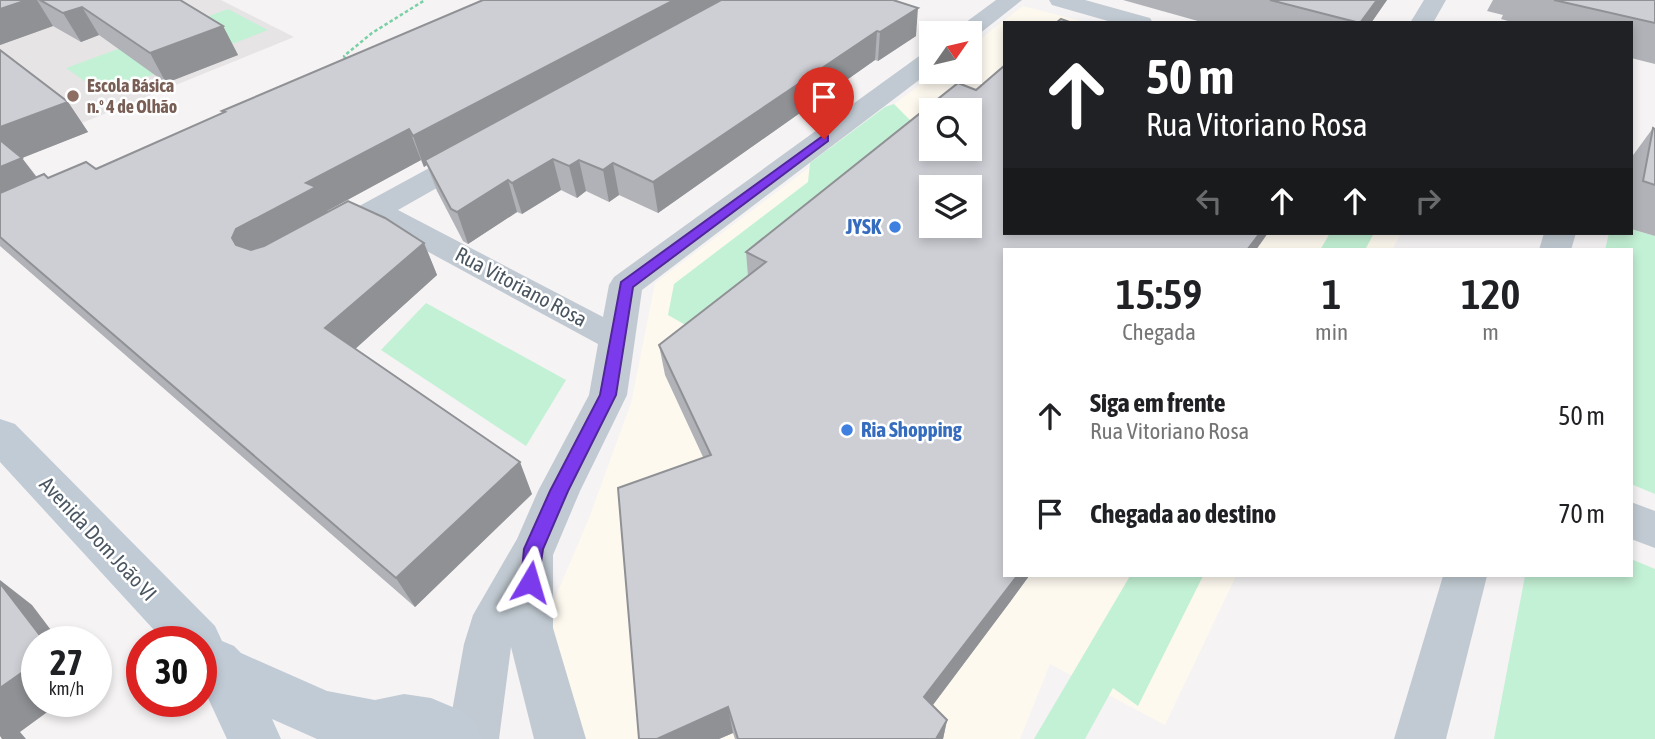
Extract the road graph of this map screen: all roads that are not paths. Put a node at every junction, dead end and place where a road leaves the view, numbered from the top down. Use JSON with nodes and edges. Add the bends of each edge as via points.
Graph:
{"nodes":[{"id":1,"x":1011,"y":0,"type":"edge"},
{"id":2,"x":1060,"y":0,"type":"edge"},
{"id":3,"x":1435,"y":0,"type":"edge"},
{"id":4,"x":982,"y":21,"type":"edge"},
{"id":5,"x":1135,"y":21,"type":"edge"},
{"id":6,"x":1422,"y":21,"type":"edge"},
{"id":7,"x":919,"y":68,"type":"edge"},
{"id":8,"x":496,"y":142,"type":"edge"},
{"id":9,"x":375,"y":210,"type":"junction"},
{"id":10,"x":305,"y":249,"type":"edge"},
{"id":11,"x":617,"y":339,"type":"junction"},
{"id":12,"x":0,"y":435,"type":"edge"},
{"id":13,"x":1633,"y":521,"type":"edge"},
{"id":14,"x":1655,"y":530,"type":"edge"},
{"id":15,"x":534,"y":549,"type":"junction"},
{"id":16,"x":1465,"y":577,"type":"edge"},
{"id":17,"x":181,"y":626,"type":"edge"},
{"id":18,"x":217,"y":658,"type":"edge"},
{"id":19,"x":217,"y":671,"type":"edge"},
{"id":20,"x":360,"y":732,"type":"edge"},
{"id":21,"x":254,"y":739,"type":"edge"},
{"id":22,"x":455,"y":739,"type":"edge"},
{"id":23,"x":473,"y":739,"type":"edge"},
{"id":24,"x":560,"y":739,"type":"edge"},
{"id":25,"x":1420,"y":739,"type":"edge"}],
"edges":[{"from":1,"to":4,"type":"street"},
{"from":2,"to":5,"type":"street"},
{"from":3,"to":6,"type":"street"},
{"from":7,"to":11,"type":"street","name":"Rua Vitoriano Rosa","via":[[626,285]]},
{"from":8,"to":9,"type":"street"},
{"from":9,"to":10,"type":"street"},
{"from":9,"to":11,"type":"street","name":"Rua Vitoriano Rosa"},
{"from":11,"to":15,"type":"street","via":[[608,395]]},
{"from":12,"to":17,"type":"main road","name":"Avenida Dom João VI"},
{"from":13,"to":14,"type":"street"},
{"from":15,"to":23,"type":"street","via":[[496,615]]},
{"from":15,"to":24,"type":"street","via":[[530,628]]},
{"from":16,"to":25,"type":"street"},
{"from":18,"to":20,"type":"main road","name":"Avenida Dom João VI"},
{"from":19,"to":21,"type":"main road","name":"Avenida Dom João VI"},
{"from":20,"to":22,"type":"main road","via":[[398,720],[422,721],[444,728]]}]}
